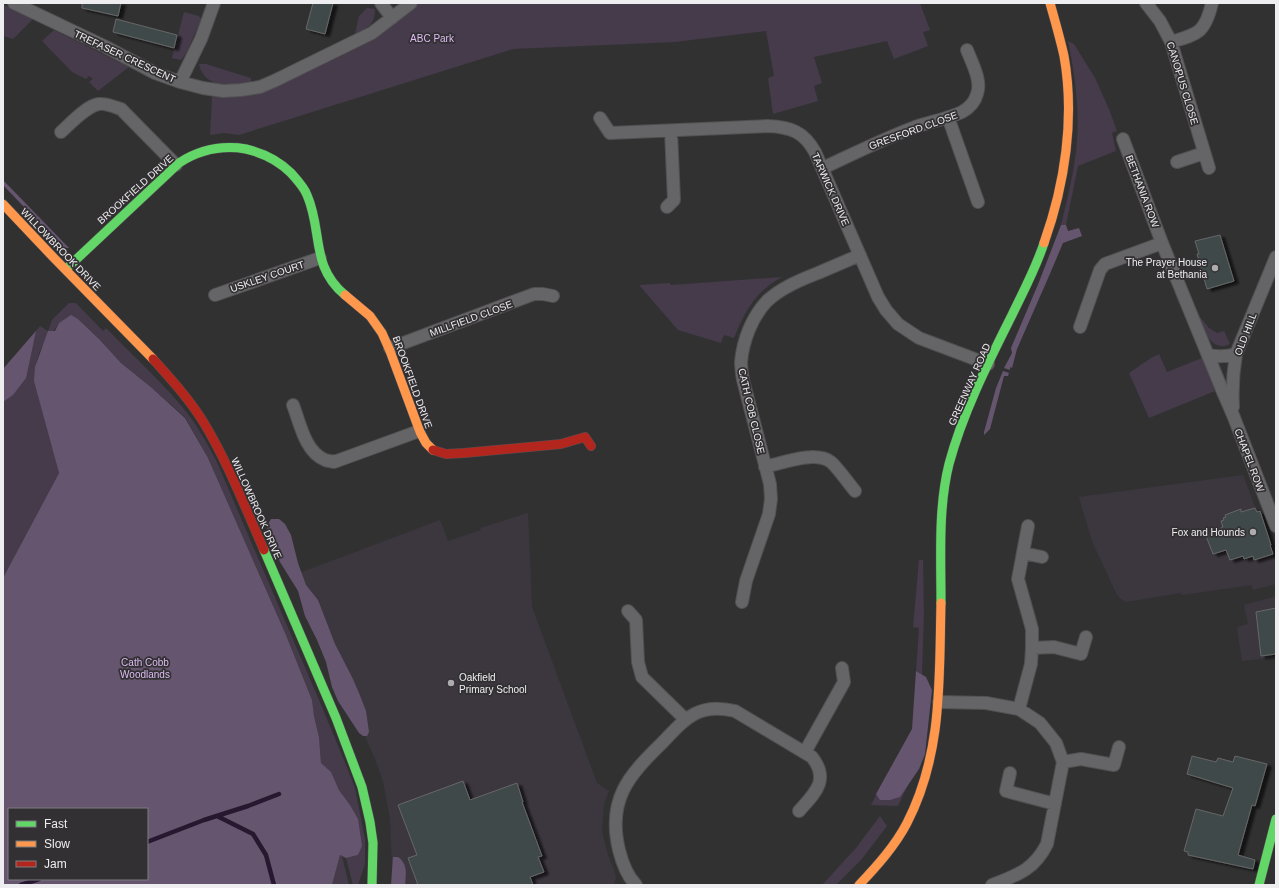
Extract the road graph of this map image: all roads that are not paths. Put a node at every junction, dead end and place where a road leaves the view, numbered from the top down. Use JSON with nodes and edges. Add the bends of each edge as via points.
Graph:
{"nodes":[{"id":1,"x":14,"y":3,"type":"edge"},
{"id":2,"x":214,"y":3,"type":"edge"},
{"id":3,"x":381,"y":3,"type":"edge"},
{"id":4,"x":411,"y":3,"type":"edge"},
{"id":5,"x":1050,"y":3,"type":"edge"},
{"id":6,"x":1146,"y":3,"type":"edge"},
{"id":7,"x":1212,"y":3,"type":"edge"},
{"id":8,"x":37,"y":8,"type":"edge"},
{"id":9,"x":392,"y":18,"type":"junction"},
{"id":10,"x":1171,"y":42,"type":"junction"},
{"id":11,"x":967,"y":50,"type":"dead end"},
{"id":12,"x":180,"y":82,"type":"junction"},
{"id":13,"x":948,"y":117,"type":"junction"},
{"id":14,"x":600,"y":118,"type":"dead end"},
{"id":15,"x":671,"y":131,"type":"junction"},
{"id":16,"x":61,"y":132,"type":"dead end"},
{"id":17,"x":1123,"y":139,"type":"dead end"},
{"id":18,"x":1204,"y":153,"type":"junction"},
{"id":19,"x":1177,"y":162,"type":"dead end"},
{"id":20,"x":176,"y":165,"type":"junction"},
{"id":21,"x":822,"y":168,"type":"junction"},
{"id":22,"x":1209,"y":168,"type":"dead end"},
{"id":23,"x":978,"y":202,"type":"dead end"},
{"id":24,"x":3,"y":204,"type":"edge"},
{"id":25,"x":667,"y":207,"type":"dead end"},
{"id":26,"x":1162,"y":243,"type":"junction"},
{"id":27,"x":860,"y":255,"type":"junction"},
{"id":28,"x":1276,"y":257,"type":"edge"},
{"id":29,"x":320,"y":258,"type":"junction"},
{"id":30,"x":66,"y":269,"type":"junction"},
{"id":31,"x":215,"y":295,"type":"dead end"},
{"id":32,"x":553,"y":296,"type":"dead end"},
{"id":33,"x":1080,"y":328,"type":"dead end"},
{"id":34,"x":390,"y":348,"type":"junction"},
{"id":35,"x":1236,"y":354,"type":"junction"},
{"id":36,"x":1208,"y":355,"type":"junction"},
{"id":37,"x":988,"y":364,"type":"junction"},
{"id":38,"x":293,"y":405,"type":"dead end"},
{"id":39,"x":1234,"y":415,"type":"junction"},
{"id":40,"x":419,"y":431,"type":"junction"},
{"id":41,"x":591,"y":446,"type":"dead end"},
{"id":42,"x":765,"y":467,"type":"junction"},
{"id":43,"x":855,"y":491,"type":"dead end"},
{"id":44,"x":1028,"y":526,"type":"dead end"},
{"id":45,"x":1276,"y":526,"type":"edge"},
{"id":46,"x":1023,"y":553,"type":"junction"},
{"id":47,"x":1042,"y":557,"type":"dead end"},
{"id":48,"x":742,"y":602,"type":"dead end"},
{"id":49,"x":628,"y":611,"type":"dead end"},
{"id":50,"x":1086,"y":637,"type":"dead end"},
{"id":51,"x":1032,"y":648,"type":"junction"},
{"id":52,"x":842,"y":668,"type":"dead end"},
{"id":53,"x":939,"y":702,"type":"junction"},
{"id":54,"x":1019,"y":709,"type":"junction"},
{"id":55,"x":685,"y":719,"type":"junction"},
{"id":56,"x":1119,"y":747,"type":"dead end"},
{"id":57,"x":805,"y":752,"type":"junction"},
{"id":58,"x":1063,"y":762,"type":"junction"},
{"id":59,"x":1010,"y":773,"type":"dead end"},
{"id":60,"x":1055,"y":804,"type":"junction"},
{"id":61,"x":799,"y":811,"type":"dead end"},
{"id":62,"x":1276,"y":819,"type":"edge"},
{"id":63,"x":1272,"y":848,"type":"edge"},
{"id":64,"x":633,"y":884,"type":"edge"},
{"id":65,"x":995,"y":884,"type":"edge"},
{"id":66,"x":372,"y":885,"type":"edge"},
{"id":67,"x":859,"y":885,"type":"edge"},
{"id":68,"x":1259,"y":885,"type":"edge"}],
"edges":[{"from":1,"to":8,"type":"street","name":"TREFASER CRESCENT"},
{"from":2,"to":12,"type":"street","via":[[201,39]]},
{"from":3,"to":9,"type":"street"},
{"from":4,"to":9,"type":"street","name":"TREFASER CRESCENT"},
{"from":5,"to":37,"type":"street","name":"GREENWAY ROAD","via":[[1063,52],[1068,86],[1066,155],[1051,224],[1023,293]]},
{"from":6,"to":10,"type":"street","name":"CANOPUS CLOSE","via":[[1160,21]]},
{"from":7,"to":10,"type":"street","via":[[1200,31]]},
{"from":8,"to":12,"type":"street","name":"TREFASER CRESCENT","via":[[156,73]]},
{"from":9,"to":12,"type":"street","name":"TREFASER CRESCENT","via":[[372,33],[260,87],[222,91]]},
{"from":10,"to":18,"type":"street","name":"CANOPUS CLOSE"},
{"from":11,"to":13,"type":"street","name":"GRESFORD CLOSE","via":[[977,77],[978,93],[968,108]]},
{"from":13,"to":21,"type":"street","name":"GRESFORD CLOSE","via":[[890,137]]},
{"from":13,"to":23,"type":"street"},
{"from":14,"to":15,"type":"street","name":"TARWICK DRIVE","via":[[610,133]]},
{"from":15,"to":21,"type":"street","name":"TARWICK DRIVE","via":[[782,127],[801,134],[810,143]]},
{"from":15,"to":25,"type":"street","via":[[674,200]]},
{"from":16,"to":20,"type":"street","via":[[91,106],[113,106],[121,109]]},
{"from":17,"to":26,"type":"street","name":"BETHANIA ROW"},
{"from":18,"to":19,"type":"street"},
{"from":18,"to":22,"type":"street","name":"CANOPUS CLOSE"},
{"from":20,"to":29,"type":"street","name":"BROOKFIELD DRIVE","via":[[189,157],[221,148],[257,152],[277,161],[300,183],[307,194],[314,216]]},
{"from":20,"to":30,"type":"street","name":"BROOKFIELD DRIVE"},
{"from":21,"to":27,"type":"street","name":"TARWICK DRIVE"},
{"from":24,"to":30,"type":"street","name":"WILLOWBROOK DRIVE"},
{"from":26,"to":33,"type":"street","via":[[1104,264]]},
{"from":26,"to":36,"type":"street","name":"BETHANIA ROW"},
{"from":27,"to":37,"type":"street","name":"TARWICK DRIVE","via":[[878,297],[898,324],[919,338]]},
{"from":27,"to":42,"type":"street","name":"CATH COB CLOSE","via":[[794,283],[780,292],[767,302],[748,331],[741,364]]},
{"from":28,"to":35,"type":"street","name":"OLD HILL"},
{"from":29,"to":31,"type":"street","name":"USKLEY COURT"},
{"from":29,"to":34,"type":"street","name":"BROOKFIELD DRIVE","via":[[334,285],[367,312]]},
{"from":30,"to":66,"type":"street","name":"WILLOWBROOK DRIVE","via":[[172,380],[204,423],[224,459],[336,718],[362,787],[373,843]]},
{"from":32,"to":34,"type":"street","name":"MILLFIELD CLOSE","via":[[534,294]]},
{"from":34,"to":40,"type":"street","name":"BROOKFIELD DRIVE"},
{"from":35,"to":36,"type":"street","via":[[1227,357]]},
{"from":35,"to":39,"type":"street","name":"OLD HILL","via":[[1232,391]]},
{"from":36,"to":39,"type":"street","name":"BETHANIA ROW"},
{"from":37,"to":53,"type":"street","name":"GREENWAY ROAD","via":[[966,413],[949,465],[944,492]]},
{"from":38,"to":40,"type":"street","via":[[308,444],[324,460],[334,462]]},
{"from":39,"to":45,"type":"street","name":"CHAPEL ROW"},
{"from":40,"to":41,"type":"street","name":"BROOKFIELD DRIVE","via":[[424,442],[441,454],[562,444],[585,437]]},
{"from":42,"to":43,"type":"street","via":[[812,456],[822,458],[831,462]]},
{"from":42,"to":48,"type":"street","name":"CATH COB CLOSE","via":[[770,484],[769,514],[746,581]]},
{"from":44,"to":46,"type":"street"},
{"from":46,"to":47,"type":"street"},
{"from":46,"to":51,"type":"street","via":[[1018,579],[1032,629]]},
{"from":49,"to":55,"type":"street","via":[[636,620],[638,662],[642,677]]},
{"from":50,"to":51,"type":"street","via":[[1081,654],[1054,647]]},
{"from":51,"to":54,"type":"street","via":[[1031,664]]},
{"from":52,"to":57,"type":"street","via":[[844,682]]},
{"from":53,"to":54,"type":"street","via":[[986,703]]},
{"from":53,"to":67,"type":"street","name":"GREENWAY ROAD","via":[[933,750],[918,800],[894,844]]},
{"from":54,"to":58,"type":"street","via":[[1040,722],[1056,744]]},
{"from":55,"to":57,"type":"street","via":[[710,709],[724,708],[735,711]]},
{"from":55,"to":64,"type":"street","via":[[644,761],[628,780],[620,795],[615,822],[617,840]]},
{"from":56,"to":58,"type":"street","via":[[1114,765],[1081,759]]},
{"from":57,"to":61,"type":"street","via":[[812,757],[821,774],[819,786]]},
{"from":58,"to":60,"type":"street"},
{"from":59,"to":60,"type":"street","via":[[1006,791]]},
{"from":60,"to":65,"type":"street","via":[[1047,844],[1042,855],[1024,871]]},
{"from":62,"to":63,"type":"street"},
{"from":63,"to":68,"type":"street"}]}
